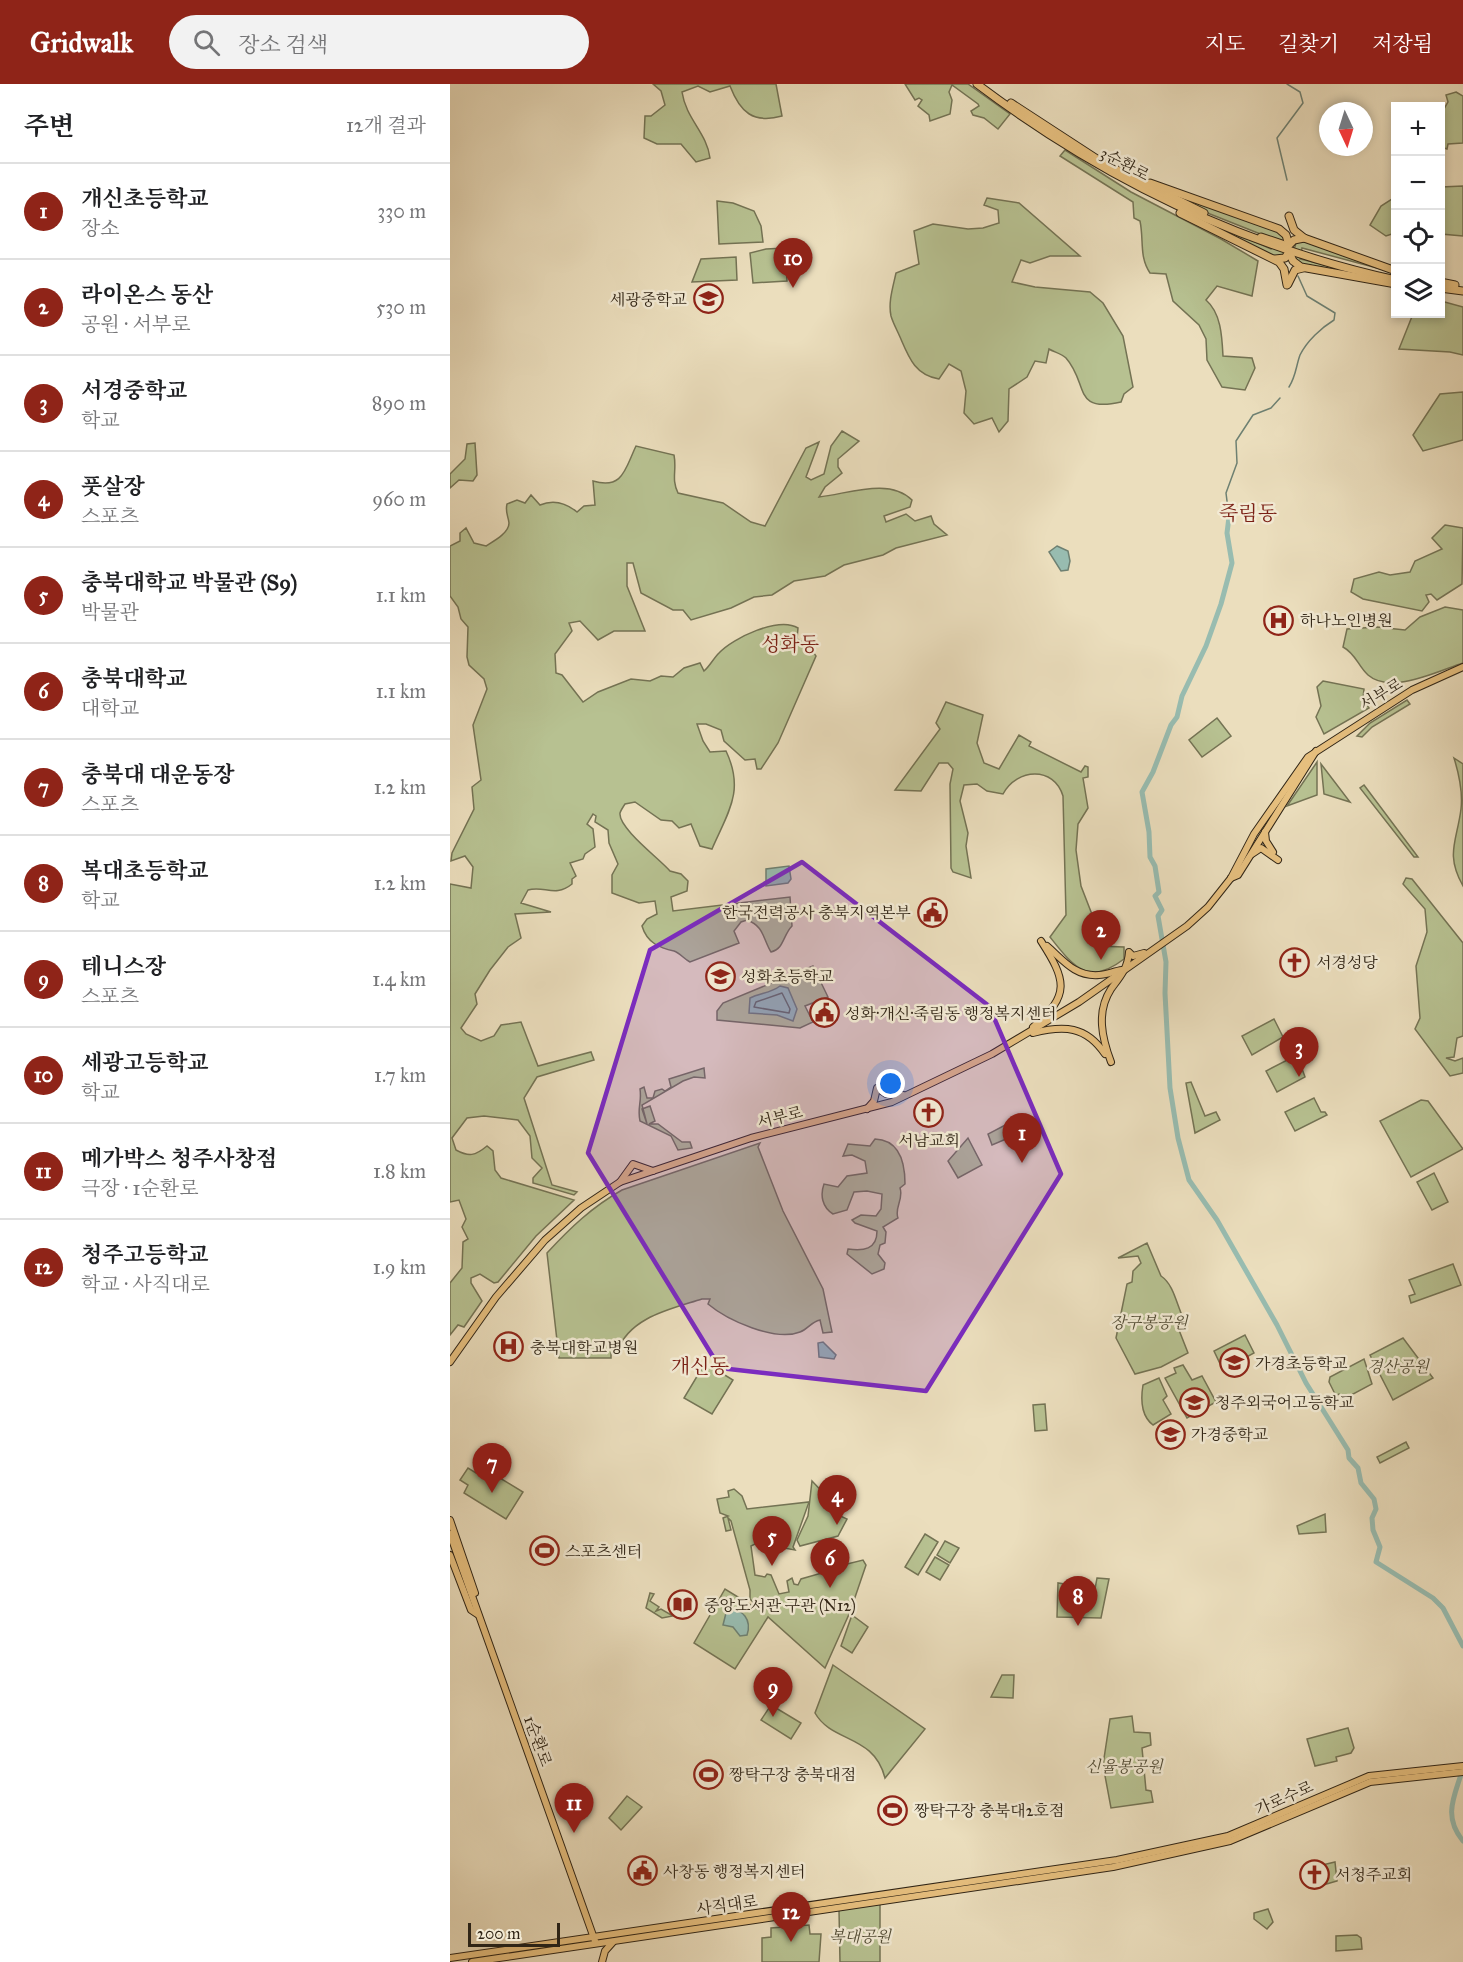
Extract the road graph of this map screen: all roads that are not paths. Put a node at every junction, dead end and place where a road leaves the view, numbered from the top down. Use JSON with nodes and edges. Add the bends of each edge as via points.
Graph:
{"nodes":[{"id":1,"x":977,"y":84,"type":"edge"},
{"id":2,"x":984,"y":84,"type":"edge"},
{"id":3,"x":1050,"y":133,"type":"junction"},
{"id":4,"x":1061,"y":141,"type":"junction"},
{"id":5,"x":1097,"y":165,"type":"junction"},
{"id":6,"x":1119,"y":171,"type":"junction"},
{"id":7,"x":1273,"y":227,"type":"junction"},
{"id":8,"x":1304,"y":238,"type":"junction"},
{"id":9,"x":1272,"y":244,"type":"junction"},
{"id":10,"x":1273,"y":258,"type":"junction"},
{"id":11,"x":1303,"y":268,"type":"junction"},
{"id":12,"x":1391,"y":276,"type":"edge"},
{"id":13,"x":1391,"y":277,"type":"edge"},
{"id":14,"x":1391,"y":278,"type":"edge"},
{"id":15,"x":1445,"y":286,"type":"edge"},
{"id":16,"x":1460,"y":287,"type":"edge"},
{"id":17,"x":1463,"y":667,"type":"edge"},
{"id":18,"x":1316,"y":750,"type":"junction"},
{"id":19,"x":1265,"y":830,"type":"junction"},
{"id":20,"x":1234,"y":876,"type":"junction"},
{"id":21,"x":1155,"y":947,"type":"junction"},
{"id":22,"x":1125,"y":969,"type":"junction"},
{"id":23,"x":1023,"y":1036,"type":"junction"},
{"id":24,"x":907,"y":1095,"type":"junction"},
{"id":25,"x":866,"y":1109,"type":"junction"},
{"id":26,"x":654,"y":1171,"type":"junction"},
{"id":27,"x":620,"y":1182,"type":"junction"},
{"id":28,"x":450,"y":1362,"type":"edge"},
{"id":29,"x":450,"y":1520,"type":"edge"},
{"id":30,"x":450,"y":1534,"type":"edge"},
{"id":31,"x":450,"y":1555,"type":"edge"},
{"id":32,"x":478,"y":1614,"type":"junction"},
{"id":33,"x":1458,"y":1768,"type":"edge"},
{"id":34,"x":1463,"y":1772,"type":"edge"},
{"id":35,"x":1115,"y":1864,"type":"junction"},
{"id":36,"x":589,"y":1922,"type":"junction"},
{"id":37,"x":606,"y":1936,"type":"junction"},
{"id":38,"x":576,"y":1940,"type":"junction"},
{"id":39,"x":595,"y":1941,"type":"junction"},
{"id":40,"x":617,"y":1941,"type":"junction"},
{"id":41,"x":450,"y":1958,"type":"edge"},
{"id":42,"x":472,"y":1962,"type":"edge"},
{"id":43,"x":602,"y":1962,"type":"edge"}],
"edges":[{"from":1,"to":3,"type":"highway","name":"3순환로"},
{"from":2,"to":3,"type":"highway","name":"3순환로"},
{"from":3,"to":4,"type":"highway","name":"3순환로"},
{"from":4,"to":5,"type":"highway","name":"3순환로"},
{"from":4,"to":6,"type":"highway","name":"3순환로"},
{"from":5,"to":9,"type":"highway","name":"3순환로","via":[[1184,210]]},
{"from":5,"to":10,"type":"highway","via":[[1177,211]]},
{"from":6,"to":7,"type":"highway"},
{"from":6,"to":9,"type":"highway","name":"3순환로"},
{"from":7,"to":8,"type":"highway","via":[[1285,233],[1289,245]]},
{"from":7,"to":8,"type":"highway","via":[[1284,225],[1289,216],[1294,230]]},
{"from":8,"to":12,"type":"highway"},
{"from":9,"to":13,"type":"highway"},
{"from":10,"to":11,"type":"highway","via":[[1283,259],[1289,252]]},
{"from":10,"to":11,"type":"highway","via":[[1283,267],[1287,285],[1295,270]]},
{"from":11,"to":14,"type":"highway"},
{"from":15,"to":16,"type":"highway"},
{"from":17,"to":18,"type":"main road","name":"서부로","via":[[1412,690]]},
{"from":18,"to":19,"type":"main road","name":"서부로"},
{"from":18,"to":20,"type":"main road","name":"서부로","via":[[1254,834]]},
{"from":19,"to":20,"type":"main road","name":"서부로"},
{"from":19,"to":20,"type":"main road","via":[[1266,841],[1278,860],[1259,848]]},
{"from":20,"to":21,"type":"main road","name":"서부로","via":[[1199,915]]},
{"from":21,"to":22,"type":"main road","name":"서부로"},
{"from":21,"to":22,"type":"main road","via":[[1136,956],[1129,952]]},
{"from":22,"to":23,"type":"main road","name":"서부로","via":[[1053,1020]]},
{"from":22,"to":23,"type":"main road","via":[[1108,995],[1102,1014],[1103,1039],[1111,1062],[1097,1042],[1076,1029],[1057,1028]]},
{"from":22,"to":23,"type":"main road","via":[[1101,975],[1082,974],[1041,941],[1059,973],[1060,991],[1052,1011]]},
{"from":23,"to":24,"type":"main road","name":"서부로"},
{"from":24,"to":25,"type":"main road","name":"서부로"},
{"from":24,"to":25,"type":"main road","via":[[891,1095],[877,1088],[874,1101]]},
{"from":25,"to":26,"type":"main road","name":"서부로","via":[[751,1138]]},
{"from":26,"to":27,"type":"main road","name":"서부로"},
{"from":26,"to":27,"type":"main road","via":[[633,1164]]},
{"from":27,"to":28,"type":"main road","name":"서부로","via":[[580,1208],[545,1240],[495,1298]]},
{"from":29,"to":32,"type":"main road"},
{"from":30,"to":32,"type":"main road"},
{"from":31,"to":32,"type":"main road","via":[[471,1610]]},
{"from":32,"to":36,"type":"main road","name":"1순환로"},
{"from":33,"to":34,"type":"main road","name":"가로수로"},
{"from":33,"to":35,"type":"main road","name":"가로수로","via":[[1370,1782],[1230,1841]]},
{"from":35,"to":37,"type":"main road","name":"사직대로"},
{"from":35,"to":40,"type":"main road","name":"사직대로"},
{"from":36,"to":37,"type":"main road"},
{"from":36,"to":38,"type":"main road","via":[[585,1934]]},
{"from":36,"to":39,"type":"main road","name":"1순환로"},
{"from":37,"to":39,"type":"main road","name":"사직대로"},
{"from":38,"to":39,"type":"main road","name":"사직대로"},
{"from":38,"to":41,"type":"main road","name":"사직대로"},
{"from":39,"to":40,"type":"main road","name":"사직대로"},
{"from":39,"to":42,"type":"main road","name":"사직대로"},
{"from":40,"to":43,"type":"main road","via":[[607,1947]]}]}
